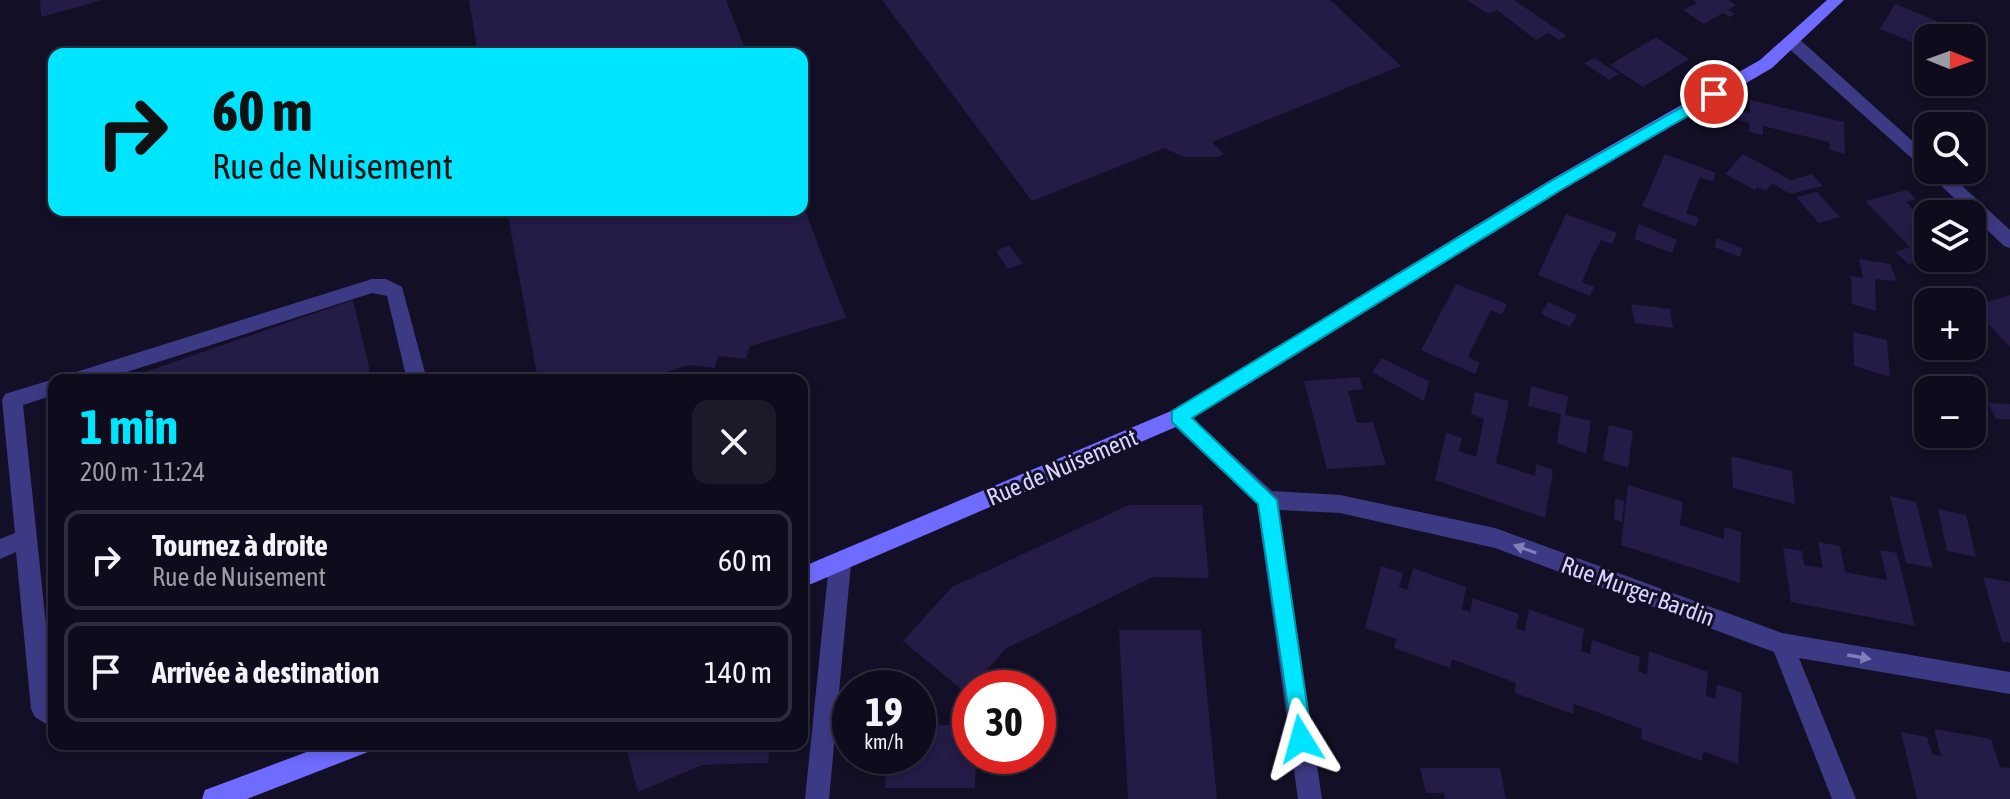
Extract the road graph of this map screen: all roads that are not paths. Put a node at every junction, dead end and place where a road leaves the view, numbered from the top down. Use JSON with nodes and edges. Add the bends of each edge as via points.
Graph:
{"nodes":[{"id":1,"x":1836,"y":0,"type":"edge"},
{"id":2,"x":1791,"y":41,"type":"junction"},
{"id":3,"x":1914,"y":152,"type":"edge"},
{"id":4,"x":1949,"y":184,"type":"edge"},
{"id":5,"x":2010,"y":241,"type":"edge"},
{"id":6,"x":95,"y":374,"type":"edge"},
{"id":7,"x":416,"y":374,"type":"edge"},
{"id":8,"x":48,"y":389,"type":"edge"},
{"id":9,"x":1178,"y":417,"type":"junction"},
{"id":10,"x":1267,"y":500,"type":"junction"},
{"id":11,"x":25,"y":539,"type":"junction"},
{"id":12,"x":0,"y":549,"type":"edge"},
{"id":13,"x":840,"y":564,"type":"junction"},
{"id":14,"x":808,"y":576,"type":"edge"},
{"id":15,"x":1782,"y":644,"type":"junction"},
{"id":16,"x":2010,"y":683,"type":"edge"},
{"id":17,"x":48,"y":713,"type":"edge"},
{"id":18,"x":344,"y":750,"type":"edge"},
{"id":19,"x":214,"y":799,"type":"edge"},
{"id":20,"x":817,"y":799,"type":"edge"},
{"id":21,"x":1310,"y":799,"type":"edge"},
{"id":22,"x":1844,"y":799,"type":"edge"}],
"edges":[{"from":1,"to":2,"type":"street","name":"Rue de Nuisement"},
{"from":2,"to":3,"type":"street"},
{"from":2,"to":9,"type":"street","name":"Rue de Nuisement","via":[[1766,64],[1558,184]]},
{"from":4,"to":5,"type":"street"},
{"from":6,"to":7,"type":"street","via":[[372,286],[386,286],[395,292]]},
{"from":8,"to":11,"type":"street","via":[[12,400]]},
{"from":9,"to":10,"type":"street"},
{"from":9,"to":13,"type":"street","name":"Rue de Nuisement"},
{"from":15,"to":10,"type":"street","name":"Rue Murger Bardin","one_way":true,"via":[[1495,538],[1340,504]]},
{"from":10,"to":21,"type":"street"},
{"from":11,"to":12,"type":"street"},
{"from":11,"to":17,"type":"street","via":[[43,709]]},
{"from":13,"to":14,"type":"street","name":"Rue de Nuisement"},
{"from":13,"to":20,"type":"street"},
{"from":15,"to":16,"type":"street","name":"Rue Murger Bardin","one_way":true},
{"from":15,"to":22,"type":"street"},
{"from":18,"to":19,"type":"street"}]}
